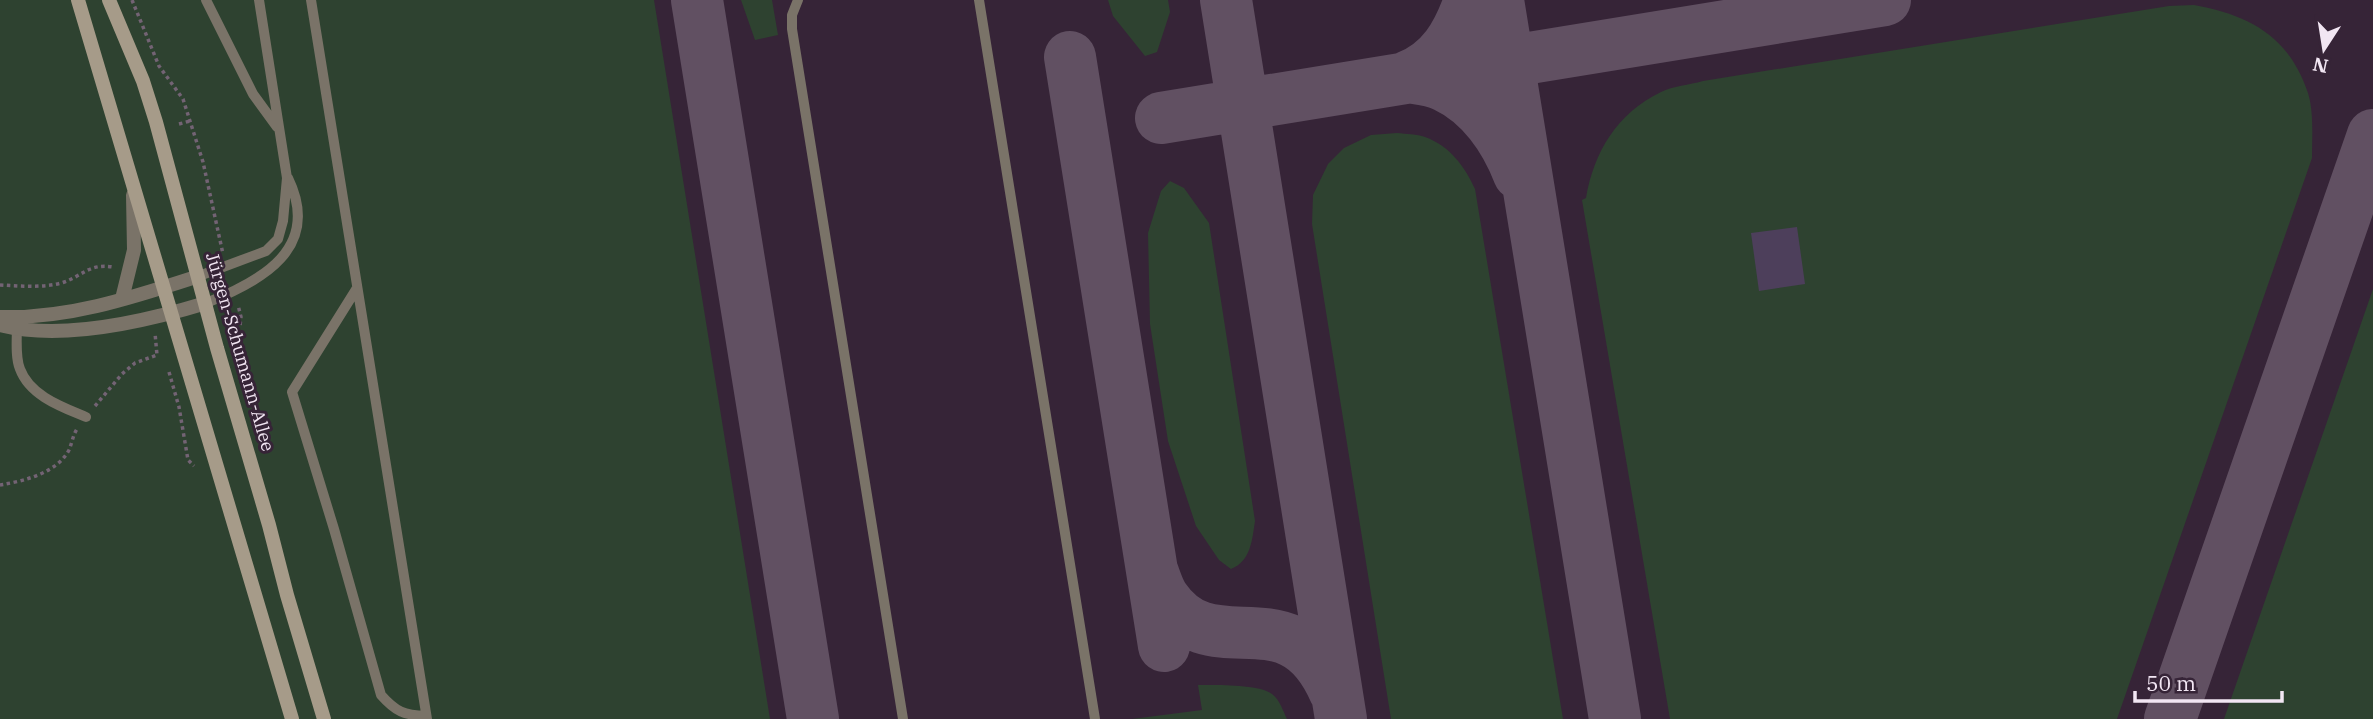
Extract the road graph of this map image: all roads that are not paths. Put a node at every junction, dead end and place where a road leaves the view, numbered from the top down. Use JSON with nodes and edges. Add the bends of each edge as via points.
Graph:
{"nodes":[{"id":1,"x":78,"y":0,"type":"edge"},
{"id":2,"x":109,"y":0,"type":"edge"},
{"id":3,"x":206,"y":0,"type":"edge"},
{"id":4,"x":258,"y":0,"type":"edge"},
{"id":5,"x":311,"y":0,"type":"edge"},
{"id":6,"x":798,"y":0,"type":"edge"},
{"id":7,"x":979,"y":0,"type":"edge"},
{"id":8,"x":279,"y":130,"type":"junction"},
{"id":9,"x":288,"y":178,"type":"junction"},
{"id":10,"x":132,"y":180,"type":"junction"},
{"id":11,"x":199,"y":276,"type":"junction"},
{"id":12,"x":165,"y":288,"type":"junction"},
{"id":13,"x":357,"y":288,"type":"junction"},
{"id":14,"x":122,"y":299,"type":"junction"},
{"id":15,"x":206,"y":303,"type":"junction"},
{"id":16,"x":172,"y":313,"type":"junction"},
{"id":17,"x":0,"y":317,"type":"edge"},
{"id":18,"x":17,"y":323,"type":"junction"},
{"id":19,"x":0,"y":325,"type":"edge"},
{"id":20,"x":86,"y":417,"type":"road end"},
{"id":21,"x":426,"y":717,"type":"edge"},
{"id":22,"x":292,"y":719,"type":"edge"},
{"id":23,"x":324,"y":719,"type":"edge"},
{"id":24,"x":904,"y":719,"type":"edge"},
{"id":25,"x":1095,"y":719,"type":"edge"}],
"edges":[{"from":1,"to":10,"type":"street"},
{"from":2,"to":11,"type":"street","name":"Jürgen-Schumann-Allee","via":[[143,81]]},
{"from":3,"to":8,"type":"lane","via":[[253,94]]},
{"from":4,"to":8,"type":"lane"},
{"from":5,"to":13,"type":"lane"},
{"from":6,"to":24,"type":"lane","via":[[792,29]]},
{"from":7,"to":25,"type":"lane"},
{"from":8,"to":9,"type":"lane"},
{"from":9,"to":11,"type":"lane","via":[[278,239],[266,251]]},
{"from":9,"to":15,"type":"lane","via":[[297,197],[299,221],[282,260],[261,277]]},
{"from":10,"to":12,"type":"street"},
{"from":10,"to":14,"type":"street","via":[[134,250]]},
{"from":11,"to":12,"type":"street"},
{"from":11,"to":15,"type":"street","name":"Jürgen-Schumann-Allee"},
{"from":12,"to":14,"type":"street"},
{"from":12,"to":16,"type":"street"},
{"from":13,"to":21,"type":"lane"},
{"from":13,"to":21,"type":"lane","via":[[292,392],[382,695],[407,715]]},
{"from":14,"to":18,"type":"street"},
{"from":15,"to":16,"type":"street"},
{"from":15,"to":23,"type":"street","name":"Jürgen-Schumann-Allee"},
{"from":16,"to":18,"type":"street","via":[[57,331]]},
{"from":16,"to":22,"type":"street"},
{"from":17,"to":18,"type":"street"},
{"from":18,"to":19,"type":"street"},
{"from":18,"to":20,"type":"lane","via":[[20,369],[34,391]]}]}
